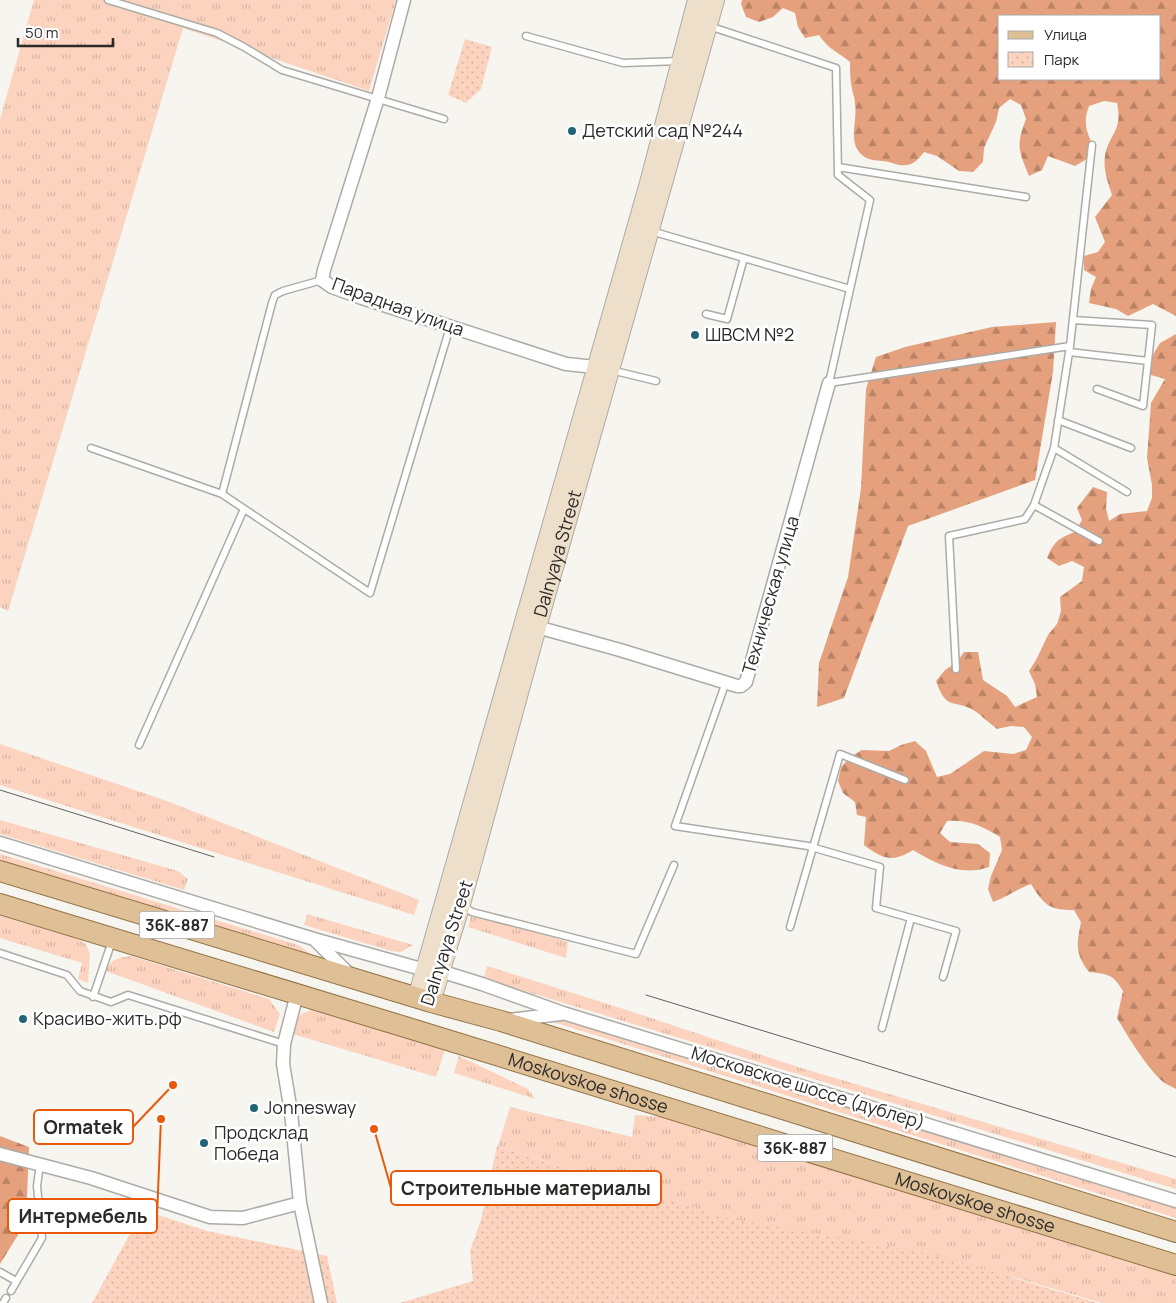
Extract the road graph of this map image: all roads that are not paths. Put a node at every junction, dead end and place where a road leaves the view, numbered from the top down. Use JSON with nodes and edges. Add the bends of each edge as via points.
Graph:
{"nodes":[{"id":1,"x":108,"y":0,"type":"edge"},
{"id":2,"x":404,"y":0,"type":"edge"},
{"id":3,"x":697,"y":0,"type":"edge"},
{"id":4,"x":715,"y":0,"type":"edge"},
{"id":5,"x":707,"y":26,"type":"junction"},
{"id":6,"x":526,"y":36,"type":"dead end"},
{"id":7,"x":681,"y":62,"type":"junction"},
{"id":8,"x":378,"y":98,"type":"junction"},
{"id":9,"x":444,"y":119,"type":"dead end"},
{"id":10,"x":1092,"y":145,"type":"dead end"},
{"id":11,"x":838,"y":167,"type":"junction"},
{"id":12,"x":1026,"y":197,"type":"dead end"},
{"id":13,"x":650,"y":231,"type":"junction"},
{"id":14,"x":744,"y":258,"type":"junction"},
{"id":15,"x":322,"y":280,"type":"junction"},
{"id":16,"x":850,"y":289,"type":"junction"},
{"id":17,"x":706,"y":314,"type":"dead end"},
{"id":18,"x":1073,"y":320,"type":"junction"},
{"id":19,"x":450,"y":327,"type":"junction"},
{"id":20,"x":1069,"y":349,"type":"junction"},
{"id":21,"x":1148,"y":361,"type":"junction"},
{"id":22,"x":604,"y":368,"type":"junction"},
{"id":23,"x":656,"y":381,"type":"dead end"},
{"id":24,"x":829,"y":383,"type":"junction"},
{"id":25,"x":1097,"y":389,"type":"dead end"},
{"id":26,"x":1058,"y":420,"type":"junction"},
{"id":27,"x":91,"y":448,"type":"dead end"},
{"id":28,"x":1054,"y":448,"type":"junction"},
{"id":29,"x":1131,"y":448,"type":"dead end"},
{"id":30,"x":1127,"y":492,"type":"dead end"},
{"id":31,"x":222,"y":494,"type":"junction"},
{"id":32,"x":1034,"y":505,"type":"junction"},
{"id":33,"x":244,"y":509,"type":"junction"},
{"id":34,"x":1098,"y":541,"type":"dead end"},
{"id":35,"x":537,"y":627,"type":"junction"},
{"id":36,"x":956,"y":669,"type":"dead end"},
{"id":37,"x":726,"y":682,"type":"junction"},
{"id":38,"x":139,"y":745,"type":"dead end"},
{"id":39,"x":905,"y":780,"type":"dead end"},
{"id":40,"x":0,"y":843,"type":"edge"},
{"id":41,"x":813,"y":848,"type":"junction"},
{"id":42,"x":674,"y":865,"type":"dead end"},
{"id":43,"x":0,"y":871,"type":"edge"},
{"id":44,"x":0,"y":904,"type":"edge"},
{"id":45,"x":461,"y":904,"type":"junction"},
{"id":46,"x":911,"y":918,"type":"junction"},
{"id":47,"x":790,"y":926,"type":"dead end"},
{"id":48,"x":112,"y":939,"type":"junction"},
{"id":49,"x":314,"y":939,"type":"junction"},
{"id":50,"x":0,"y":953,"type":"edge"},
{"id":51,"x":433,"y":970,"type":"junction"},
{"id":52,"x":943,"y":977,"type":"dead end"},
{"id":53,"x":354,"y":978,"type":"junction"},
{"id":54,"x":297,"y":994,"type":"junction"},
{"id":55,"x":93,"y":997,"type":"junction"},
{"id":56,"x":424,"y":1000,"type":"junction"},
{"id":57,"x":563,"y":1013,"type":"junction"},
{"id":58,"x":501,"y":1022,"type":"junction"},
{"id":59,"x":882,"y":1028,"type":"dead end"},
{"id":60,"x":415,"y":1030,"type":"junction"},
{"id":61,"x":284,"y":1044,"type":"junction"},
{"id":62,"x":0,"y":1154,"type":"edge"},
{"id":63,"x":40,"y":1164,"type":"junction"},
{"id":64,"x":1176,"y":1201,"type":"edge"},
{"id":65,"x":300,"y":1203,"type":"junction"},
{"id":66,"x":1176,"y":1232,"type":"edge"},
{"id":67,"x":1176,"y":1265,"type":"edge"},
{"id":68,"x":0,"y":1272,"type":"edge"},
{"id":69,"x":16,"y":1281,"type":"junction"},
{"id":70,"x":11,"y":1291,"type":"dead end"},
{"id":71,"x":321,"y":1303,"type":"edge"}],
"edges":[{"from":1,"to":8,"type":"lane","via":[[217,33],[282,70]]},
{"from":2,"to":8,"type":"street","name":"Парадная улица"},
{"from":3,"to":7,"type":"main road","name":"Dalnyaya Street"},
{"from":4,"to":5,"type":"main road","name":"Dalnyaya Street"},
{"from":5,"to":11,"type":"lane","via":[[836,68]]},
{"from":5,"to":13,"type":"main road","name":"Dalnyaya Street"},
{"from":6,"to":7,"type":"lane","via":[[623,63]]},
{"from":7,"to":22,"type":"main road","name":"Dalnyaya Street"},
{"from":8,"to":9,"type":"lane"},
{"from":8,"to":15,"type":"street","name":"Парадная улица"},
{"from":10,"to":18,"type":"lane"},
{"from":11,"to":12,"type":"lane"},
{"from":11,"to":16,"type":"lane","via":[[838,175],[870,200]]},
{"from":13,"to":14,"type":"lane"},
{"from":13,"to":22,"type":"main road","name":"Dalnyaya Street"},
{"from":14,"to":16,"type":"lane"},
{"from":14,"to":17,"type":"lane","via":[[727,319]]},
{"from":15,"to":19,"type":"street","name":"Парадная улица","via":[[332,287]]},
{"from":15,"to":31,"type":"lane","via":[[275,295]]},
{"from":16,"to":24,"type":"lane"},
{"from":18,"to":20,"type":"lane"},
{"from":18,"to":21,"type":"lane","via":[[1152,325]]},
{"from":19,"to":22,"type":"street","name":"Парадная улица","via":[[566,364]]},
{"from":19,"to":33,"type":"lane","via":[[370,593]]},
{"from":20,"to":21,"type":"lane"},
{"from":20,"to":24,"type":"lane"},
{"from":20,"to":26,"type":"lane"},
{"from":21,"to":25,"type":"lane","via":[[1143,406]]},
{"from":22,"to":23,"type":"lane"},
{"from":22,"to":35,"type":"main road","name":"Dalnyaya Street"},
{"from":22,"to":51,"type":"main road","name":"Dalnyaya Street"},
{"from":24,"to":37,"type":"street","name":"Техническая улица","via":[[746,682],[741,686]]},
{"from":26,"to":28,"type":"lane"},
{"from":26,"to":29,"type":"lane"},
{"from":27,"to":31,"type":"lane"},
{"from":28,"to":30,"type":"lane"},
{"from":28,"to":32,"type":"lane"},
{"from":31,"to":33,"type":"lane"},
{"from":32,"to":34,"type":"lane"},
{"from":32,"to":36,"type":"lane","via":[[1025,519],[948,536]]},
{"from":33,"to":38,"type":"lane"},
{"from":35,"to":37,"type":"street","name":"Техническая улица"},
{"from":35,"to":45,"type":"main road","name":"Dalnyaya Street"},
{"from":37,"to":41,"type":"lane","via":[[676,826]]},
{"from":39,"to":41,"type":"lane","via":[[840,754]]},
{"from":40,"to":49,"type":"street","name":"Московское шоссе (дублер)"},
{"from":41,"to":46,"type":"lane","via":[[880,867],[876,908]]},
{"from":41,"to":47,"type":"lane"},
{"from":42,"to":45,"type":"lane","via":[[636,954],[472,912]]},
{"from":43,"to":53,"type":"main road","name":"Moskovskoe shosse","number":"36К-887"},
{"from":44,"to":48,"type":"main road","name":"Moskovskoe shosse","number":"36К-887"},
{"from":45,"to":51,"type":"main road","name":"Dalnyaya Street"},
{"from":46,"to":52,"type":"lane","via":[[956,931]]},
{"from":46,"to":59,"type":"lane"},
{"from":48,"to":54,"type":"main road","name":"Moskovskoe shosse","number":"36К-887"},
{"from":48,"to":55,"type":"lane"},
{"from":49,"to":51,"type":"street","name":"Московское шоссе (дублер)"},
{"from":49,"to":53,"type":"street"},
{"from":50,"to":55,"type":"lane","via":[[67,975],[80,991]]},
{"from":51,"to":56,"type":"main road","name":"Dalnyaya Street"},
{"from":51,"to":57,"type":"street","name":"Московское шоссе (дублер)"},
{"from":53,"to":56,"type":"main road","name":"Moskovskoe shosse","number":"36К-887"},
{"from":54,"to":60,"type":"main road","name":"Moskovskoe shosse","number":"36К-887"},
{"from":54,"to":61,"type":"street"},
{"from":55,"to":61,"type":"lane","via":[[111,1002],[128,995]]},
{"from":56,"to":58,"type":"main road","name":"Moskovskoe shosse","number":"36К-887"},
{"from":56,"to":60,"type":"main road","name":"Dalnyaya Street"},
{"from":57,"to":58,"type":"street"},
{"from":57,"to":64,"type":"street","name":"Московское шоссе (дублер)"},
{"from":58,"to":66,"type":"main road","name":"Moskovskoe shosse","number":"36К-887"},
{"from":60,"to":67,"type":"main road","name":"Moskovskoe shosse","number":"36К-887"},
{"from":61,"to":65,"type":"street","via":[[283,1064]]},
{"from":62,"to":63,"type":"street"},
{"from":63,"to":65,"type":"street","via":[[210,1217],[243,1218]]},
{"from":63,"to":69,"type":"lane","via":[[37,1186],[42,1238]]},
{"from":65,"to":71,"type":"street"},
{"from":68,"to":69,"type":"lane"},
{"from":69,"to":70,"type":"lane"}]}
